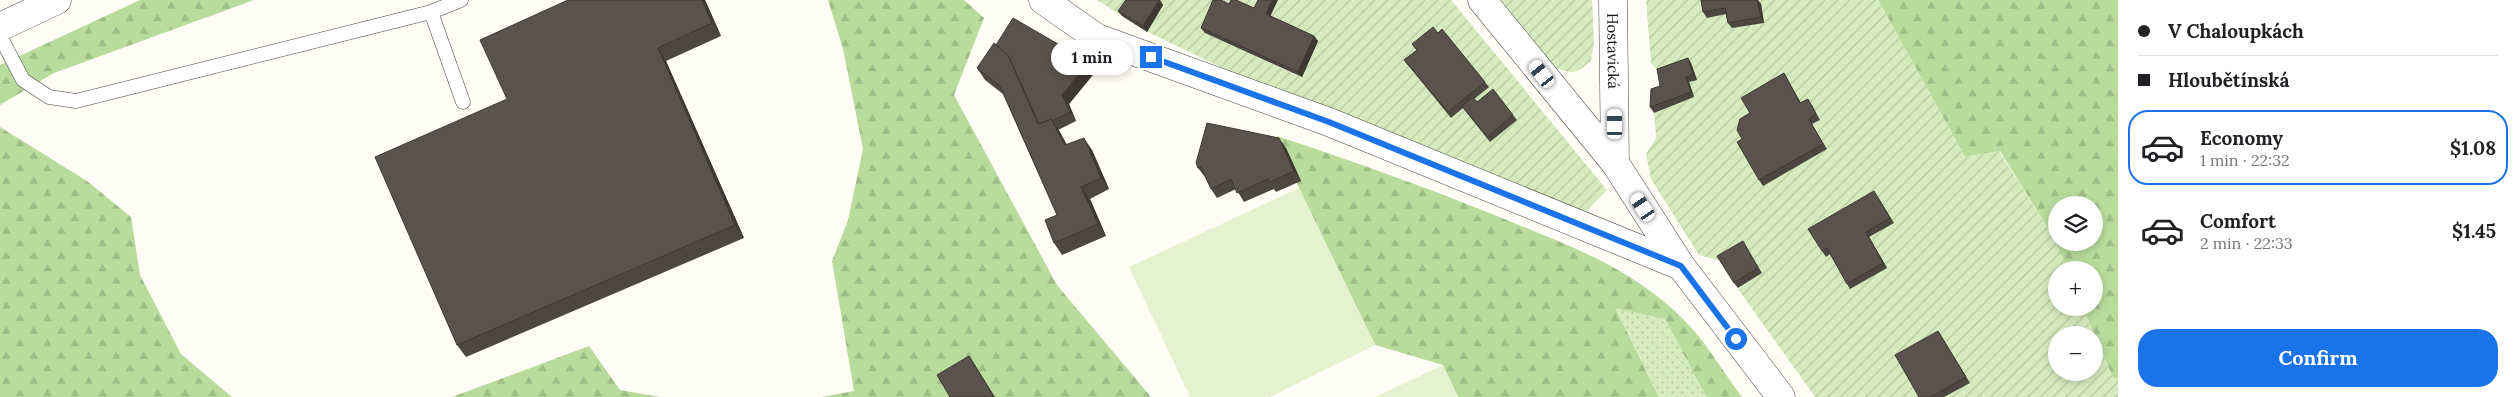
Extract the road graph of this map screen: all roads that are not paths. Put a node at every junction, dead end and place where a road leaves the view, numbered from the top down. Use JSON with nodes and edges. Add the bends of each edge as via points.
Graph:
{"nodes":[{"id":1,"x":57,"y":0,"type":"edge"},
{"id":2,"x":461,"y":0,"type":"edge"},
{"id":3,"x":1043,"y":0,"type":"edge"},
{"id":4,"x":1482,"y":0,"type":"edge"},
{"id":5,"x":1613,"y":0,"type":"edge"},
{"id":6,"x":432,"y":12,"type":"junction"},
{"id":7,"x":0,"y":27,"type":"edge"},
{"id":8,"x":0,"y":36,"type":"edge"},
{"id":9,"x":463,"y":102,"type":"dead end"},
{"id":10,"x":1615,"y":163,"type":"junction"},
{"id":11,"x":1681,"y":266,"type":"junction"},
{"id":12,"x":1781,"y":397,"type":"edge"}],
"edges":[{"from":1,"to":7,"type":"street"},
{"from":2,"to":6,"type":"lane"},
{"from":3,"to":11,"type":"street","via":[[1097,38],[1329,122]]},
{"from":4,"to":10,"type":"street"},
{"from":5,"to":10,"type":"street","name":"Hostavická"},
{"from":6,"to":8,"type":"lane","via":[[76,101],[49,97],[24,80]]},
{"from":6,"to":9,"type":"lane"},
{"from":10,"to":11,"type":"street"},
{"from":11,"to":12,"type":"street"}]}
